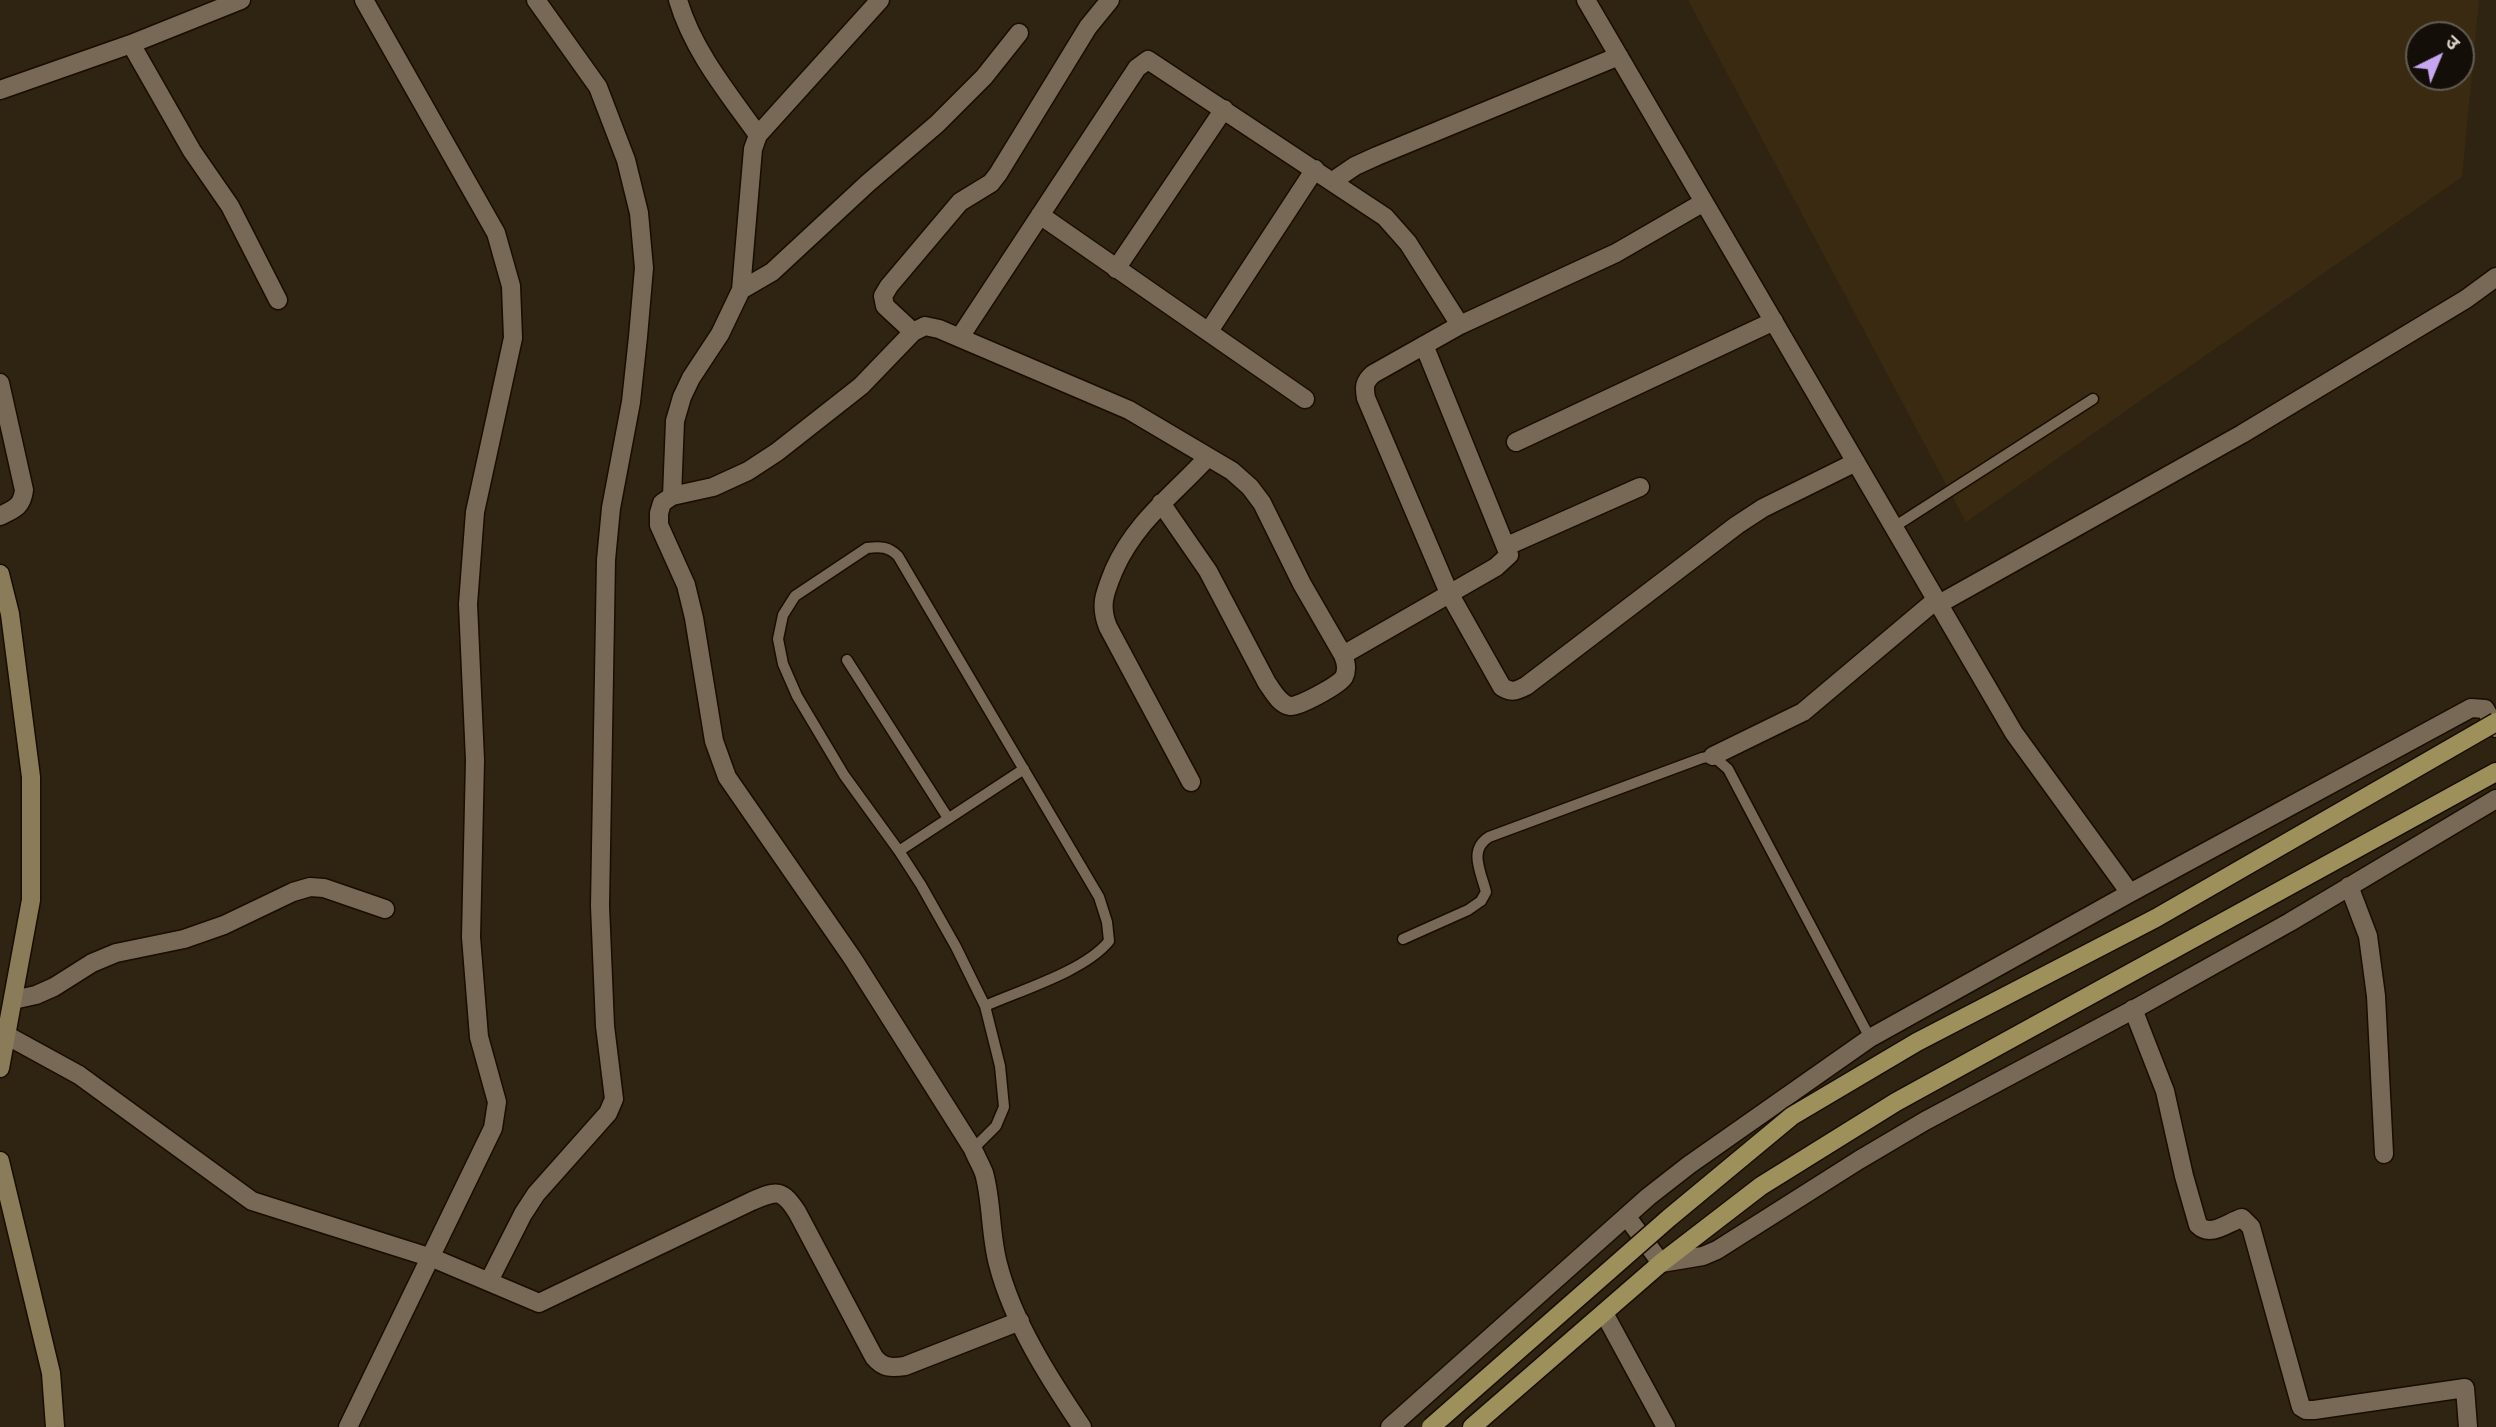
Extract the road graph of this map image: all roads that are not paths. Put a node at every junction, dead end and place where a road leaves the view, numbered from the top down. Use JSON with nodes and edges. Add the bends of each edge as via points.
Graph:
{"nodes":[{"id":1,"x":241,"y":0,"type":"edge"},
{"id":2,"x":364,"y":0,"type":"edge"},
{"id":3,"x":536,"y":0,"type":"edge"},
{"id":4,"x":678,"y":0,"type":"edge"},
{"id":5,"x":880,"y":0,"type":"edge"},
{"id":6,"x":1110,"y":0,"type":"edge"},
{"id":7,"x":1586,"y":0,"type":"edge"},
{"id":8,"x":1018,"y":33,"type":"dead end"},
{"id":9,"x":131,"y":44,"type":"junction"},
{"id":10,"x":1619,"y":57,"type":"junction"},
{"id":11,"x":0,"y":90,"type":"edge"},
{"id":12,"x":1224,"y":109,"type":"junction"},
{"id":13,"x":758,"y":135,"type":"junction"},
{"id":14,"x":1315,"y":169,"type":"junction"},
{"id":15,"x":1333,"y":181,"type":"junction"},
{"id":16,"x":1704,"y":202,"type":"junction"},
{"id":17,"x":1040,"y":215,"type":"junction"},
{"id":18,"x":1116,"y":269,"type":"junction"},
{"id":19,"x":2496,"y":277,"type":"edge"},
{"id":20,"x":741,"y":290,"type":"junction"},
{"id":21,"x":278,"y":300,"type":"dead end"},
{"id":22,"x":1774,"y":321,"type":"junction"},
{"id":23,"x":1460,"y":325,"type":"junction"},
{"id":24,"x":1209,"y":331,"type":"junction"},
{"id":25,"x":913,"y":332,"type":"junction"},
{"id":26,"x":960,"y":337,"type":"junction"},
{"id":27,"x":1424,"y":345,"type":"junction"},
{"id":28,"x":0,"y":383,"type":"edge"},
{"id":29,"x":1305,"y":399,"type":"dead end"},
{"id":30,"x":2093,"y":399,"type":"dead end"},
{"id":31,"x":1516,"y":442,"type":"dead end"},
{"id":32,"x":1208,"y":457,"type":"junction"},
{"id":33,"x":1856,"y":462,"type":"junction"},
{"id":34,"x":1640,"y":487,"type":"dead end"},
{"id":35,"x":672,"y":496,"type":"junction"},
{"id":36,"x":1161,"y":503,"type":"junction"},
{"id":37,"x":0,"y":516,"type":"edge"},
{"id":38,"x":1894,"y":527,"type":"junction"},
{"id":39,"x":1507,"y":546,"type":"junction"},
{"id":40,"x":0,"y":574,"type":"edge"},
{"id":41,"x":1449,"y":593,"type":"junction"},
{"id":42,"x":1939,"y":604,"type":"junction"},
{"id":43,"x":1343,"y":655,"type":"junction"},
{"id":44,"x":847,"y":660,"type":"dead end"},
{"id":45,"x":2496,"y":722,"type":"edge"},
{"id":46,"x":2496,"y":729,"type":"edge"},
{"id":47,"x":1713,"y":756,"type":"junction"},
{"id":48,"x":1024,"y":769,"type":"junction"},
{"id":49,"x":2496,"y":772,"type":"edge"},
{"id":50,"x":1191,"y":782,"type":"dead end"},
{"id":51,"x":2496,"y":799,"type":"edge"},
{"id":52,"x":948,"y":818,"type":"junction"},
{"id":53,"x":899,"y":851,"type":"junction"},
{"id":54,"x":2349,"y":886,"type":"junction"},
{"id":55,"x":2130,"y":893,"type":"junction"},
{"id":56,"x":385,"y":909,"type":"dead end"},
{"id":57,"x":1403,"y":939,"type":"dead end"},
{"id":58,"x":13,"y":1000,"type":"junction"},
{"id":59,"x":985,"y":1006,"type":"junction"},
{"id":60,"x":2133,"y":1009,"type":"junction"},
{"id":61,"x":3,"y":1034,"type":"edge"},
{"id":62,"x":1870,"y":1038,"type":"junction"},
{"id":63,"x":1,"y":1060,"type":"edge"},
{"id":64,"x":973,"y":1149,"type":"junction"},
{"id":65,"x":2384,"y":1154,"type":"dead end"},
{"id":66,"x":0,"y":1161,"type":"edge"},
{"id":67,"x":1627,"y":1217,"type":"junction"},
{"id":68,"x":432,"y":1258,"type":"junction"},
{"id":69,"x":1661,"y":1263,"type":"junction"},
{"id":70,"x":485,"y":1279,"type":"junction"},
{"id":71,"x":1604,"y":1313,"type":"junction"},
{"id":72,"x":1020,"y":1321,"type":"junction"},
{"id":73,"x":55,"y":1427,"type":"edge"},
{"id":74,"x":348,"y":1427,"type":"edge"},
{"id":75,"x":1082,"y":1427,"type":"edge"},
{"id":76,"x":1390,"y":1427,"type":"edge"},
{"id":77,"x":1431,"y":1427,"type":"edge"},
{"id":78,"x":1472,"y":1427,"type":"edge"},
{"id":79,"x":1666,"y":1427,"type":"edge"},
{"id":80,"x":2468,"y":1427,"type":"edge"}],
"edges":[{"from":1,"to":9,"type":"street"},
{"from":2,"to":68,"type":"street","via":[[496,233],[511,286],[513,338],[475,512],[468,604],[475,760],[471,937],[479,1037],[497,1102],[493,1128]]},
{"from":3,"to":70,"type":"street","via":[[584,64],[612,118],[639,213],[644,268],[631,402],[606,560],[600,906],[605,1026],[614,1099],[608,1113],[536,1195]]},
{"from":4,"to":13,"type":"street","via":[[695,41]]},
{"from":5,"to":13,"type":"street"},
{"from":6,"to":25,"type":"street","via":[[1088,27],[998,174],[960,202],[883,296],[885,306]]},
{"from":7,"to":10,"type":"street"},
{"from":8,"to":20,"type":"street","via":[[984,77],[937,124],[772,272]]},
{"from":9,"to":11,"type":"street"},
{"from":9,"to":21,"type":"street","via":[[192,151],[230,206]]},
{"from":10,"to":15,"type":"street","via":[[1377,156]]},
{"from":10,"to":16,"type":"street"},
{"from":12,"to":14,"type":"street"},
{"from":12,"to":17,"type":"street","via":[[1154,62],[1143,62]]},
{"from":12,"to":18,"type":"street"},
{"from":13,"to":20,"type":"street"},
{"from":14,"to":15,"type":"street"},
{"from":14,"to":24,"type":"street"},
{"from":15,"to":23,"type":"street","via":[[1394,226]]},
{"from":16,"to":22,"type":"street"},
{"from":16,"to":23,"type":"street","via":[[1616,253]]},
{"from":17,"to":18,"type":"street"},
{"from":17,"to":26,"type":"street"},
{"from":18,"to":24,"type":"street"},
{"from":19,"to":42,"type":"street","via":[[2242,434]]},
{"from":20,"to":35,"type":"street","via":[[682,397],[675,421]]},
{"from":22,"to":31,"type":"street"},
{"from":22,"to":33,"type":"street"},
{"from":23,"to":27,"type":"street"},
{"from":24,"to":29,"type":"street"},
{"from":25,"to":26,"type":"street","via":[[925,326]]},
{"from":25,"to":35,"type":"street","via":[[861,386],[777,452],[713,487]]},
{"from":26,"to":32,"type":"street","via":[[1129,410]]},
{"from":27,"to":39,"type":"street"},
{"from":27,"to":41,"type":"street","via":[[1373,374],[1364,387]]},
{"from":28,"to":37,"type":"street","via":[[24,490],[16,508]]},
{"from":30,"to":38,"type":"lane"},
{"from":32,"to":36,"type":"street"},
{"from":32,"to":43,"type":"street","via":[[1232,471],[1262,503]]},
{"from":33,"to":38,"type":"street"},
{"from":33,"to":41,"type":"street","via":[[1737,525],[1517,691],[1502,687]]},
{"from":34,"to":39,"type":"street"},
{"from":35,"to":64,"type":"street","via":[[662,503],[659,525],[686,585],[714,741],[727,777],[853,959]]},
{"from":36,"to":43,"type":"street","via":[[1208,571],[1278,699],[1289,706],[1298,705],[1337,684],[1347,665]]},
{"from":36,"to":50,"type":"street","via":[[1131,538],[1102,603],[1108,627]]},
{"from":38,"to":42,"type":"street"},
{"from":39,"to":41,"type":"street","via":[[1509,555],[1504,561]]},
{"from":40,"to":58,"type":"street","via":[[10,614],[31,777],[31,900]]},
{"from":41,"to":43,"type":"street"},
{"from":42,"to":47,"type":"street","via":[[1936,600],[1803,712]]},
{"from":42,"to":55,"type":"street","via":[[2014,733]]},
{"from":44,"to":52,"type":"lane"},
{"from":45,"to":77,"type":"main road","bridge":true,"via":[[2156,918],[1917,1042],[1792,1115]]},
{"from":46,"to":55,"type":"street","via":[[2484,709],[2471,708]]},
{"from":47,"to":57,"type":"lane","via":[[1480,842],[1477,858],[1486,891],[1481,901]]},
{"from":47,"to":62,"type":"lane","via":[[1728,769]]},
{"from":48,"to":52,"type":"lane"},
{"from":48,"to":53,"type":"lane","via":[[898,556],[891,549],[867,548],[795,596],[783,615],[778,639],[797,696],[844,775]]},
{"from":48,"to":59,"type":"lane","via":[[1099,897],[1109,941],[1083,963]]},
{"from":49,"to":69,"type":"main road","via":[[1896,1101],[1760,1186]]},
{"from":51,"to":54,"type":"street"},
{"from":52,"to":53,"type":"lane"},
{"from":53,"to":59,"type":"lane"},
{"from":54,"to":60,"type":"street"},
{"from":54,"to":65,"type":"street","via":[[2368,936],[2376,996]]},
{"from":55,"to":62,"type":"street"},
{"from":56,"to":58,"type":"street","via":[[310,887],[184,939],[116,953],[54,987]]},
{"from":58,"to":61,"type":"street"},
{"from":59,"to":64,"type":"lane","via":[[1000,1066],[1004,1107],[996,1126]]},
{"from":60,"to":69,"type":"street","via":[[1925,1121],[1717,1250]]},
{"from":60,"to":80,"type":"street","via":[[2165,1091],[2198,1225],[2209,1231],[2242,1217],[2251,1227],[2301,1407],[2314,1410],[2465,1388]]},
{"from":61,"to":63,"type":"street"},
{"from":61,"to":68,"type":"street","via":[[79,1075],[252,1201]]},
{"from":62,"to":67,"type":"street","via":[[1689,1165]]},
{"from":64,"to":72,"type":"street","via":[[984,1173],[999,1267]]},
{"from":66,"to":73,"type":"street","via":[[51,1373]]},
{"from":67,"to":69,"type":"street"},
{"from":67,"to":76,"type":"street"},
{"from":68,"to":70,"type":"street"},
{"from":68,"to":74,"type":"street"},
{"from":69,"to":71,"type":"main road"},
{"from":70,"to":72,"type":"street","via":[[539,1303],[770,1192],[779,1192],[797,1212],[881,1366],[905,1366]]},
{"from":71,"to":78,"type":"main road"},
{"from":71,"to":79,"type":"street"},
{"from":72,"to":75,"type":"street"}]}
